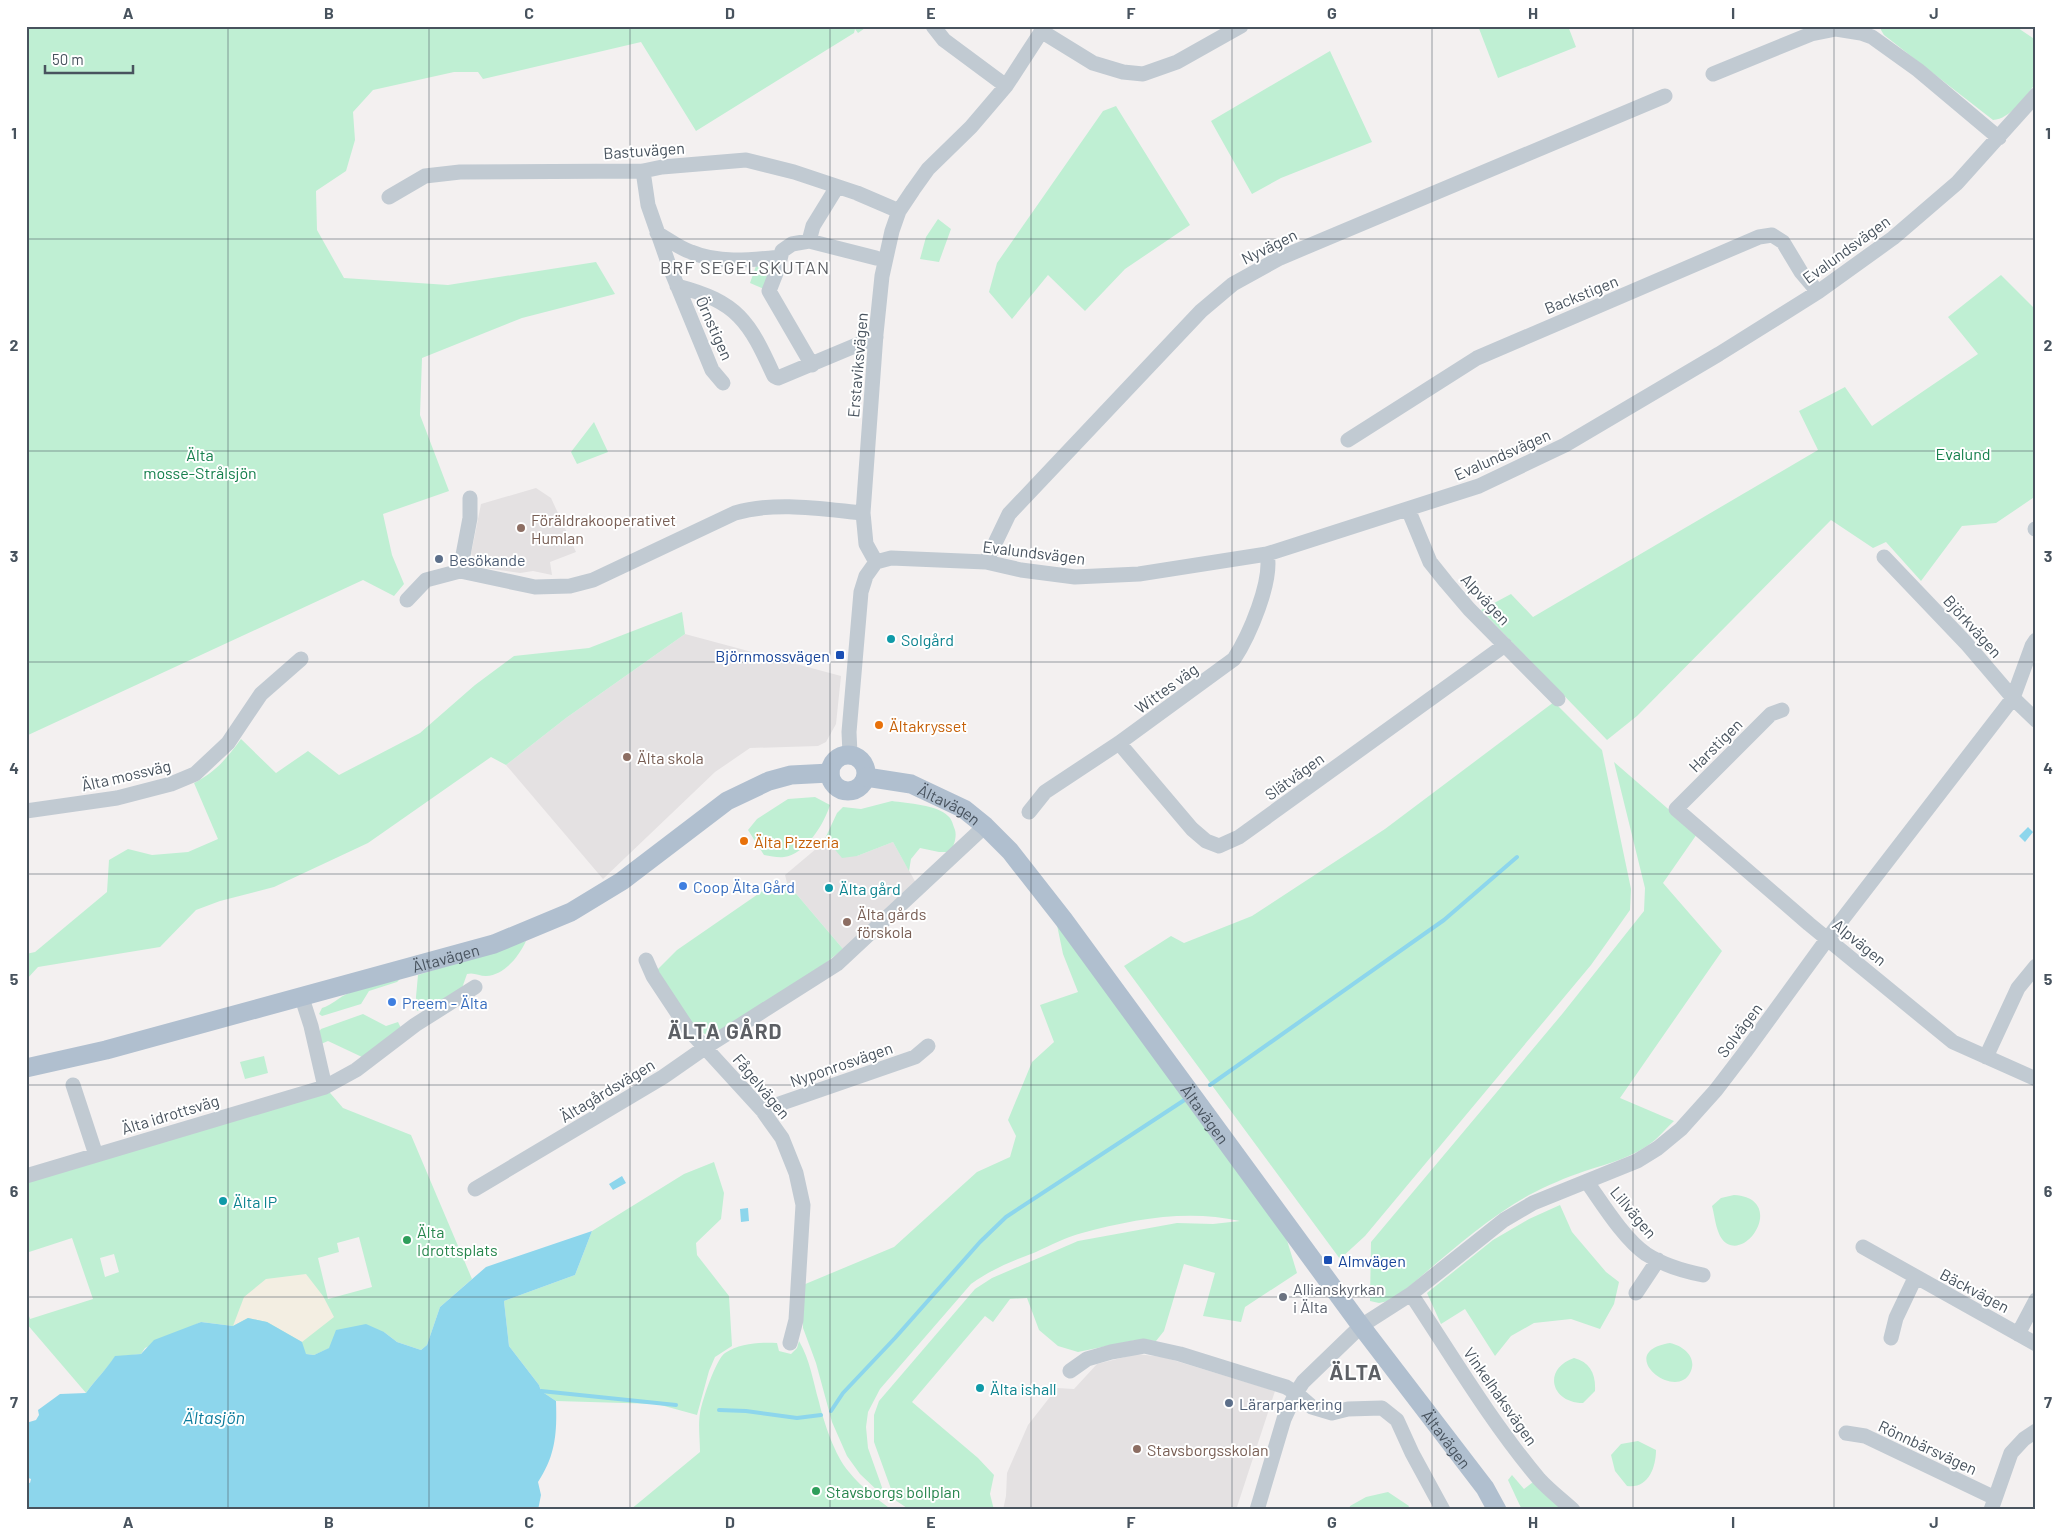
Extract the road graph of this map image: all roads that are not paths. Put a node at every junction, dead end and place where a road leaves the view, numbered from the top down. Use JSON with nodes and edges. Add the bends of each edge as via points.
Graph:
{"nodes":[{"id":1,"x":933,"y":26,"type":"edge"},
{"id":2,"x":1241,"y":26,"type":"edge"},
{"id":3,"x":1043,"y":29,"type":"edge"},
{"id":4,"x":1713,"y":74,"type":"dead end"},
{"id":5,"x":1006,"y":86,"type":"junction"},
{"id":6,"x":2036,"y":95,"type":"edge"},
{"id":7,"x":1665,"y":96,"type":"dead end"},
{"id":8,"x":1999,"y":138,"type":"junction"},
{"id":9,"x":643,"y":171,"type":"junction"},
{"id":10,"x":837,"y":187,"type":"junction"},
{"id":11,"x":389,"y":197,"type":"dead end"},
{"id":12,"x":899,"y":211,"type":"junction"},
{"id":13,"x":657,"y":233,"type":"junction"},
{"id":14,"x":809,"y":241,"type":"junction"},
{"id":15,"x":780,"y":256,"type":"junction"},
{"id":16,"x":876,"y":258,"type":"dead end"},
{"id":17,"x":677,"y":286,"type":"junction"},
{"id":18,"x":1818,"y":292,"type":"junction"},
{"id":19,"x":876,"y":337,"type":"junction"},
{"id":20,"x":812,"y":365,"type":"junction"},
{"id":21,"x":723,"y":383,"type":"dead end"},
{"id":22,"x":1348,"y":440,"type":"dead end"},
{"id":23,"x":470,"y":498,"type":"dead end"},
{"id":24,"x":1408,"y":509,"type":"junction"},
{"id":25,"x":863,"y":512,"type":"junction"},
{"id":26,"x":1267,"y":554,"type":"junction"},
{"id":27,"x":1884,"y":556,"type":"dead end"},
{"id":28,"x":876,"y":562,"type":"junction"},
{"id":29,"x":986,"y":562,"type":"junction"},
{"id":30,"x":460,"y":571,"type":"junction"},
{"id":31,"x":407,"y":600,"type":"dead end"},
{"id":32,"x":2036,"y":640,"type":"edge"},
{"id":33,"x":1506,"y":645,"type":"junction"},
{"id":34,"x":301,"y":658,"type":"dead end"},
{"id":35,"x":2013,"y":698,"type":"junction"},
{"id":36,"x":1558,"y":699,"type":"dead end"},
{"id":37,"x":1782,"y":710,"type":"dead end"},
{"id":38,"x":2036,"y":720,"type":"edge"},
{"id":39,"x":1118,"y":744,"type":"junction"},
{"id":40,"x":850,"y":754,"type":"junction"},
{"id":41,"x":830,"y":773,"type":"junction"},
{"id":42,"x":866,"y":777,"type":"junction"},
{"id":43,"x":1676,"y":809,"type":"joint"},
{"id":44,"x":26,"y":811,"type":"edge"},
{"id":45,"x":1029,"y":812,"type":"dead end"},
{"id":46,"x":985,"y":826,"type":"junction"},
{"id":47,"x":1828,"y":938,"type":"junction"},
{"id":48,"x":646,"y":960,"type":"dead end"},
{"id":49,"x":2036,"y":966,"type":"edge"},
{"id":50,"x":475,"y":987,"type":"dead end"},
{"id":51,"x":302,"y":998,"type":"junction"},
{"id":52,"x":928,"y":1046,"type":"dead end"},
{"id":53,"x":706,"y":1047,"type":"junction"},
{"id":54,"x":1986,"y":1057,"type":"junction"},
{"id":55,"x":26,"y":1068,"type":"edge"},
{"id":56,"x":2036,"y":1079,"type":"edge"},
{"id":57,"x":73,"y":1086,"type":"dead end"},
{"id":58,"x":325,"y":1086,"type":"junction"},
{"id":59,"x":762,"y":1110,"type":"junction"},
{"id":60,"x":96,"y":1155,"type":"junction"},
{"id":61,"x":26,"y":1176,"type":"edge"},
{"id":62,"x":1587,"y":1182,"type":"junction"},
{"id":63,"x":475,"y":1189,"type":"dead end"},
{"id":64,"x":1863,"y":1247,"type":"dead end"},
{"id":65,"x":1658,"y":1260,"type":"junction"},
{"id":66,"x":1703,"y":1275,"type":"dead end"},
{"id":67,"x":1915,"y":1278,"type":"junction"},
{"id":68,"x":1636,"y":1293,"type":"dead end"},
{"id":69,"x":1411,"y":1294,"type":"junction"},
{"id":70,"x":2036,"y":1300,"type":"edge"},
{"id":71,"x":1361,"y":1326,"type":"junction"},
{"id":72,"x":2018,"y":1334,"type":"junction"},
{"id":73,"x":1891,"y":1338,"type":"dead end"},
{"id":74,"x":790,"y":1343,"type":"dead end"},
{"id":75,"x":2036,"y":1344,"type":"edge"},
{"id":76,"x":1070,"y":1371,"type":"dead end"},
{"id":77,"x":1296,"y":1393,"type":"junction"},
{"id":78,"x":2036,"y":1431,"type":"edge"},
{"id":79,"x":1846,"y":1433,"type":"dead end"},
{"id":80,"x":1993,"y":1504,"type":"edge"},
{"id":81,"x":1257,"y":1510,"type":"edge"},
{"id":82,"x":1443,"y":1510,"type":"edge"},
{"id":83,"x":1497,"y":1510,"type":"edge"},
{"id":84,"x":1573,"y":1510,"type":"edge"}],
"edges":[{"from":1,"to":5,"type":"street","via":[[944,40]]},
{"from":2,"to":3,"type":"street","via":[[1178,62],[1143,74],[1094,63]]},
{"from":3,"to":5,"type":"street","name":"Erstaviksvägen"},
{"from":4,"to":8,"type":"street","via":[[1811,34],[1836,29],[1861,33],[1878,40],[1918,70]]},
{"from":5,"to":12,"type":"street","name":"Erstaviksvägen","via":[[971,127],[928,169]]},
{"from":6,"to":8,"type":"street","name":"Evalundsvägen"},
{"from":7,"to":29,"type":"street","name":"Nyvägen","via":[[1280,258],[1232,284],[1201,311],[1009,514]]},
{"from":8,"to":18,"type":"street","name":"Evalundsvägen","via":[[1957,183],[1893,238]]},
{"from":9,"to":10,"type":"street","name":"Bastuvägen","via":[[746,160]]},
{"from":9,"to":11,"type":"street","name":"Bastuvägen","via":[[460,172],[425,176]]},
{"from":9,"to":13,"type":"street","name":"Örnstigen"},
{"from":10,"to":12,"type":"street","name":"Bastuvägen"},
{"from":10,"to":14,"type":"street","via":[[813,226]]},
{"from":12,"to":19,"type":"street","name":"Erstaviksvägen","via":[[882,276]]},
{"from":13,"to":15,"type":"street","via":[[700,255],[743,261]]},
{"from":13,"to":17,"type":"street","name":"Örnstigen"},
{"from":14,"to":15,"type":"street","via":[[787,246]]},
{"from":14,"to":16,"type":"street"},
{"from":15,"to":20,"type":"street","via":[[769,291]]},
{"from":17,"to":20,"type":"street","via":[[716,299],[746,321],[774,376],[778,378]]},
{"from":17,"to":21,"type":"street","name":"Örnstigen","via":[[712,370]]},
{"from":18,"to":22,"type":"street","name":"Backstigen","via":[[1783,242],[1772,235],[1760,237],[1477,358]]},
{"from":18,"to":24,"type":"street","name":"Evalundsvägen","via":[[1565,445],[1479,486]]},
{"from":19,"to":20,"type":"street"},
{"from":19,"to":25,"type":"street","name":"Erstaviksvägen"},
{"from":23,"to":30,"type":"street","via":[[470,518]]},
{"from":24,"to":26,"type":"street","name":"Evalundsvägen"},
{"from":24,"to":33,"type":"street","name":"Alpvägen","via":[[1430,562],[1469,609]]},
{"from":25,"to":28,"type":"street","name":"Erstaviksvägen","via":[[866,544]]},
{"from":25,"to":30,"type":"street","via":[[752,508],[593,580],[570,586],[535,587]]},
{"from":26,"to":29,"type":"street","name":"Evalundsvägen","via":[[1139,574],[1075,577]]},
{"from":26,"to":39,"type":"street","name":"Wittes väg","via":[[1267,579],[1243,646],[1234,659]]},
{"from":27,"to":35,"type":"street","name":"Björkvägen"},
{"from":28,"to":29,"type":"street","name":"Evalundsvägen","via":[[892,558]]},
{"from":28,"to":40,"type":"street","via":[[866,576],[861,592]]},
{"from":30,"to":31,"type":"street","via":[[426,580]]},
{"from":32,"to":35,"type":"street","name":"Solvägen"},
{"from":33,"to":36,"type":"street","name":"Alpvägen"},
{"from":33,"to":39,"type":"street","name":"Slätvägen","via":[[1239,837],[1219,846],[1206,841],[1192,829]]},
{"from":34,"to":44,"type":"street","name":"Älta mossväg","via":[[261,694],[228,743],[195,774],[171,784],[116,798]]},
{"from":35,"to":38,"type":"street","name":"Björkvägen"},
{"from":35,"to":47,"type":"street","name":"Solvägen"},
{"from":37,"to":43,"type":"street","name":"Harstigen","via":[[1771,714]]},
{"from":39,"to":45,"type":"street","name":"Wittes väg","via":[[1045,792]]},
{"from":40,"to":41,"type":"main road","via":[[838,757]]},
{"from":40,"to":42,"type":"main road","via":[[863,762]]},
{"from":41,"to":42,"type":"main road","via":[[836,787],[846,791],[861,786]]},
{"from":41,"to":51,"type":"main road","name":"Ältavägen","via":[[791,775],[769,781],[727,801],[622,881],[571,912],[543,924],[494,944]]},
{"from":42,"to":46,"type":"main road","name":"Ältavägen","via":[[911,784],[964,809]]},
{"from":43,"to":47,"type":"street","name":"Alpvägen"},
{"from":46,"to":53,"type":"street","name":"Ältagårdsvägen","via":[[836,964]]},
{"from":46,"to":71,"type":"main road","name":"Ältavägen","via":[[1010,851],[1064,920]]},
{"from":47,"to":54,"type":"street","name":"Alpvägen","via":[[1953,1042]]},
{"from":47,"to":62,"type":"street","name":"Solvägen","via":[[1716,1090],[1681,1129],[1637,1161]]},
{"from":48,"to":53,"type":"street","name":"Fågelvägen","via":[[688,1029]]},
{"from":49,"to":54,"type":"street","via":[[2018,988]]},
{"from":50,"to":58,"type":"street","name":"Älta idrottsväg","via":[[415,1025],[356,1070]]},
{"from":51,"to":55,"type":"main road","name":"Ältavägen"},
{"from":51,"to":58,"type":"street"},
{"from":52,"to":59,"type":"street","name":"Nyponrosvägen","via":[[915,1057]]},
{"from":53,"to":59,"type":"street","name":"Fågelvägen"},
{"from":53,"to":63,"type":"street","name":"Ältagårdsvägen","via":[[663,1077]]},
{"from":54,"to":56,"type":"street","name":"Alpvägen"},
{"from":57,"to":60,"type":"street"},
{"from":58,"to":60,"type":"street","name":"Älta idrottsväg"},
{"from":59,"to":74,"type":"street","name":"Fågelvägen","via":[[782,1138],[796,1173],[803,1205],[796,1320]]},
{"from":60,"to":61,"type":"street","name":"Älta idrottsväg"},
{"from":62,"to":65,"type":"street","name":"Lillvägen","via":[[1617,1224],[1645,1253]]},
{"from":62,"to":69,"type":"street","name":"Solvägen","via":[[1533,1203],[1504,1220]]},
{"from":64,"to":67,"type":"street","name":"Bäckvägen","via":[[1905,1269]]},
{"from":65,"to":66,"type":"street","name":"Lillvägen","via":[[1680,1271]]},
{"from":65,"to":68,"type":"street","name":"Lillvägen"},
{"from":67,"to":72,"type":"street","name":"Bäckvägen"},
{"from":67,"to":73,"type":"street","name":"Bäckvägen","via":[[1896,1318]]},
{"from":69,"to":71,"type":"street","name":"Solvägen"},
{"from":69,"to":84,"type":"street","name":"Vinkelhaksvägen","via":[[1481,1401],[1522,1456],[1540,1480]]},
{"from":70,"to":72,"type":"street","name":"Bäckvägen"},
{"from":71,"to":77,"type":"street","via":[[1303,1382]]},
{"from":71,"to":83,"type":"main road","name":"Ältavägen","via":[[1485,1488]]},
{"from":72,"to":75,"type":"street","name":"Bäckvägen"},
{"from":76,"to":77,"type":"street","via":[[1087,1359],[1144,1346],[1215,1364]]},
{"from":77,"to":81,"type":"street","via":[[1284,1419]]},
{"from":77,"to":82,"type":"street","via":[[1312,1408],[1332,1413],[1382,1408],[1397,1420]]},
{"from":78,"to":80,"type":"street","via":[[2011,1453]]},
{"from":79,"to":80,"type":"street","name":"Rönnbärsvägen","via":[[1864,1436]]}]}
